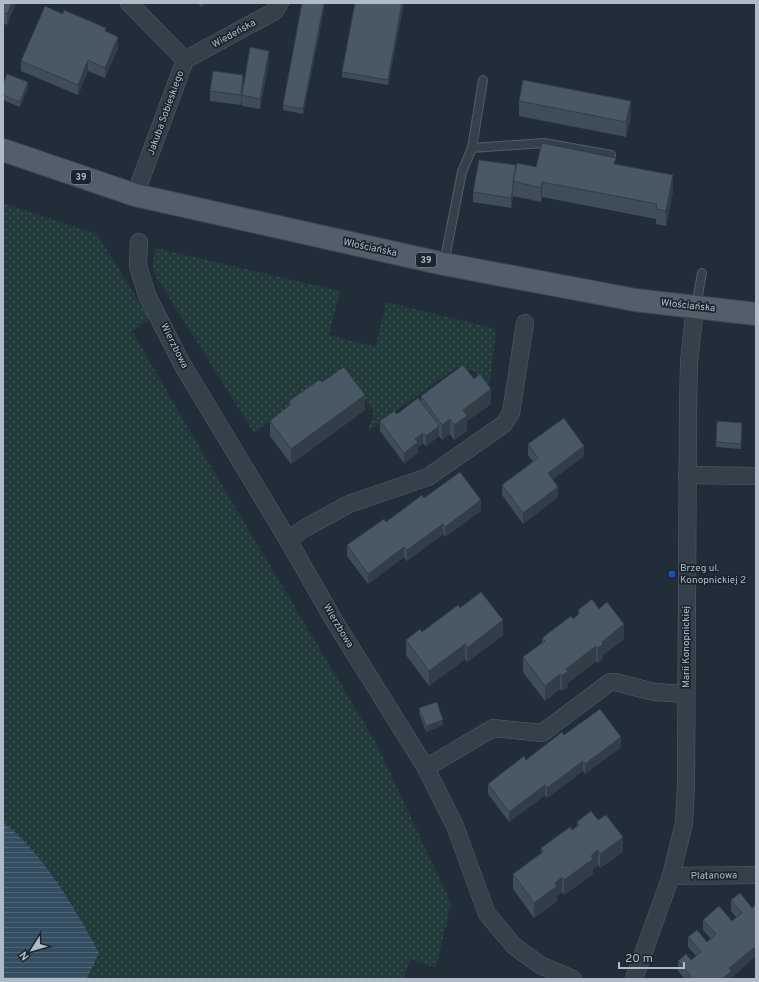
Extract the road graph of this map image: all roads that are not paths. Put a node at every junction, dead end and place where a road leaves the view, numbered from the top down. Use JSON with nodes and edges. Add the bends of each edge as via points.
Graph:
{"nodes":[{"id":1,"x":129,"y":3,"type":"edge"},
{"id":2,"x":280,"y":3,"type":"edge"},
{"id":3,"x":185,"y":60,"type":"junction"},
{"id":4,"x":483,"y":80,"type":"dead end"},
{"id":5,"x":472,"y":148,"type":"junction"},
{"id":6,"x":3,"y":150,"type":"edge"},
{"id":7,"x":611,"y":155,"type":"edge"},
{"id":8,"x":135,"y":195,"type":"junction"},
{"id":9,"x":139,"y":242,"type":"dead end"},
{"id":10,"x":444,"y":264,"type":"junction"},
{"id":11,"x":702,"y":273,"type":"dead end"},
{"id":12,"x":695,"y":307,"type":"junction"},
{"id":13,"x":752,"y":311,"type":"edge"},
{"id":14,"x":525,"y":323,"type":"dead end"},
{"id":15,"x":687,"y":475,"type":"junction"},
{"id":16,"x":756,"y":476,"type":"edge"},
{"id":17,"x":288,"y":540,"type":"junction"},
{"id":18,"x":686,"y":694,"type":"junction"},
{"id":19,"x":426,"y":768,"type":"junction"},
{"id":20,"x":756,"y":875,"type":"edge"},
{"id":21,"x":672,"y":876,"type":"junction"},
{"id":22,"x":574,"y":979,"type":"edge"},
{"id":23,"x":634,"y":979,"type":"edge"}],
"edges":[{"from":1,"to":3,"type":"street","name":"Jakuba Sobieskiego"},
{"from":2,"to":3,"type":"street","name":"Wiedeńska","via":[[275,11]]},
{"from":3,"to":8,"type":"street","name":"Jakuba Sobieskiego"},
{"from":4,"to":5,"type":"lane"},
{"from":5,"to":7,"type":"lane","via":[[544,143]]},
{"from":5,"to":10,"type":"lane","via":[[462,172]]},
{"from":6,"to":8,"type":"main road","name":"Włościańska","number":"39"},
{"from":8,"to":10,"type":"main road","name":"Włościańska","number":"39"},
{"from":9,"to":17,"type":"street","name":"Wierzbowa","via":[[138,266],[147,295],[182,364]]},
{"from":10,"to":12,"type":"main road","name":"Włościańska","number":"39","via":[[635,300]]},
{"from":11,"to":12,"type":"lane"},
{"from":12,"to":13,"type":"main road","name":"Włościańska","number":"39"},
{"from":12,"to":15,"type":"street","name":"Marii Konopnickiej","via":[[689,362]]},
{"from":14,"to":17,"type":"street","via":[[511,413],[504,424],[428,477],[349,504]]},
{"from":15,"to":16,"type":"street"},
{"from":15,"to":18,"type":"street","name":"Marii Konopnickiej"},
{"from":17,"to":19,"type":"street","name":"Wierzbowa","via":[[335,622]]},
{"from":18,"to":19,"type":"street","via":[[654,692],[610,682],[542,734],[493,728]]},
{"from":18,"to":21,"type":"street","name":"Marii Konopnickiej","via":[[684,823]]},
{"from":19,"to":22,"type":"street","name":"Wierzbowa","via":[[454,826],[487,914],[514,946],[540,965]]},
{"from":20,"to":21,"type":"street","name":"Platanowa"},
{"from":21,"to":23,"type":"street","name":"Marii Konopnickiej"}]}
